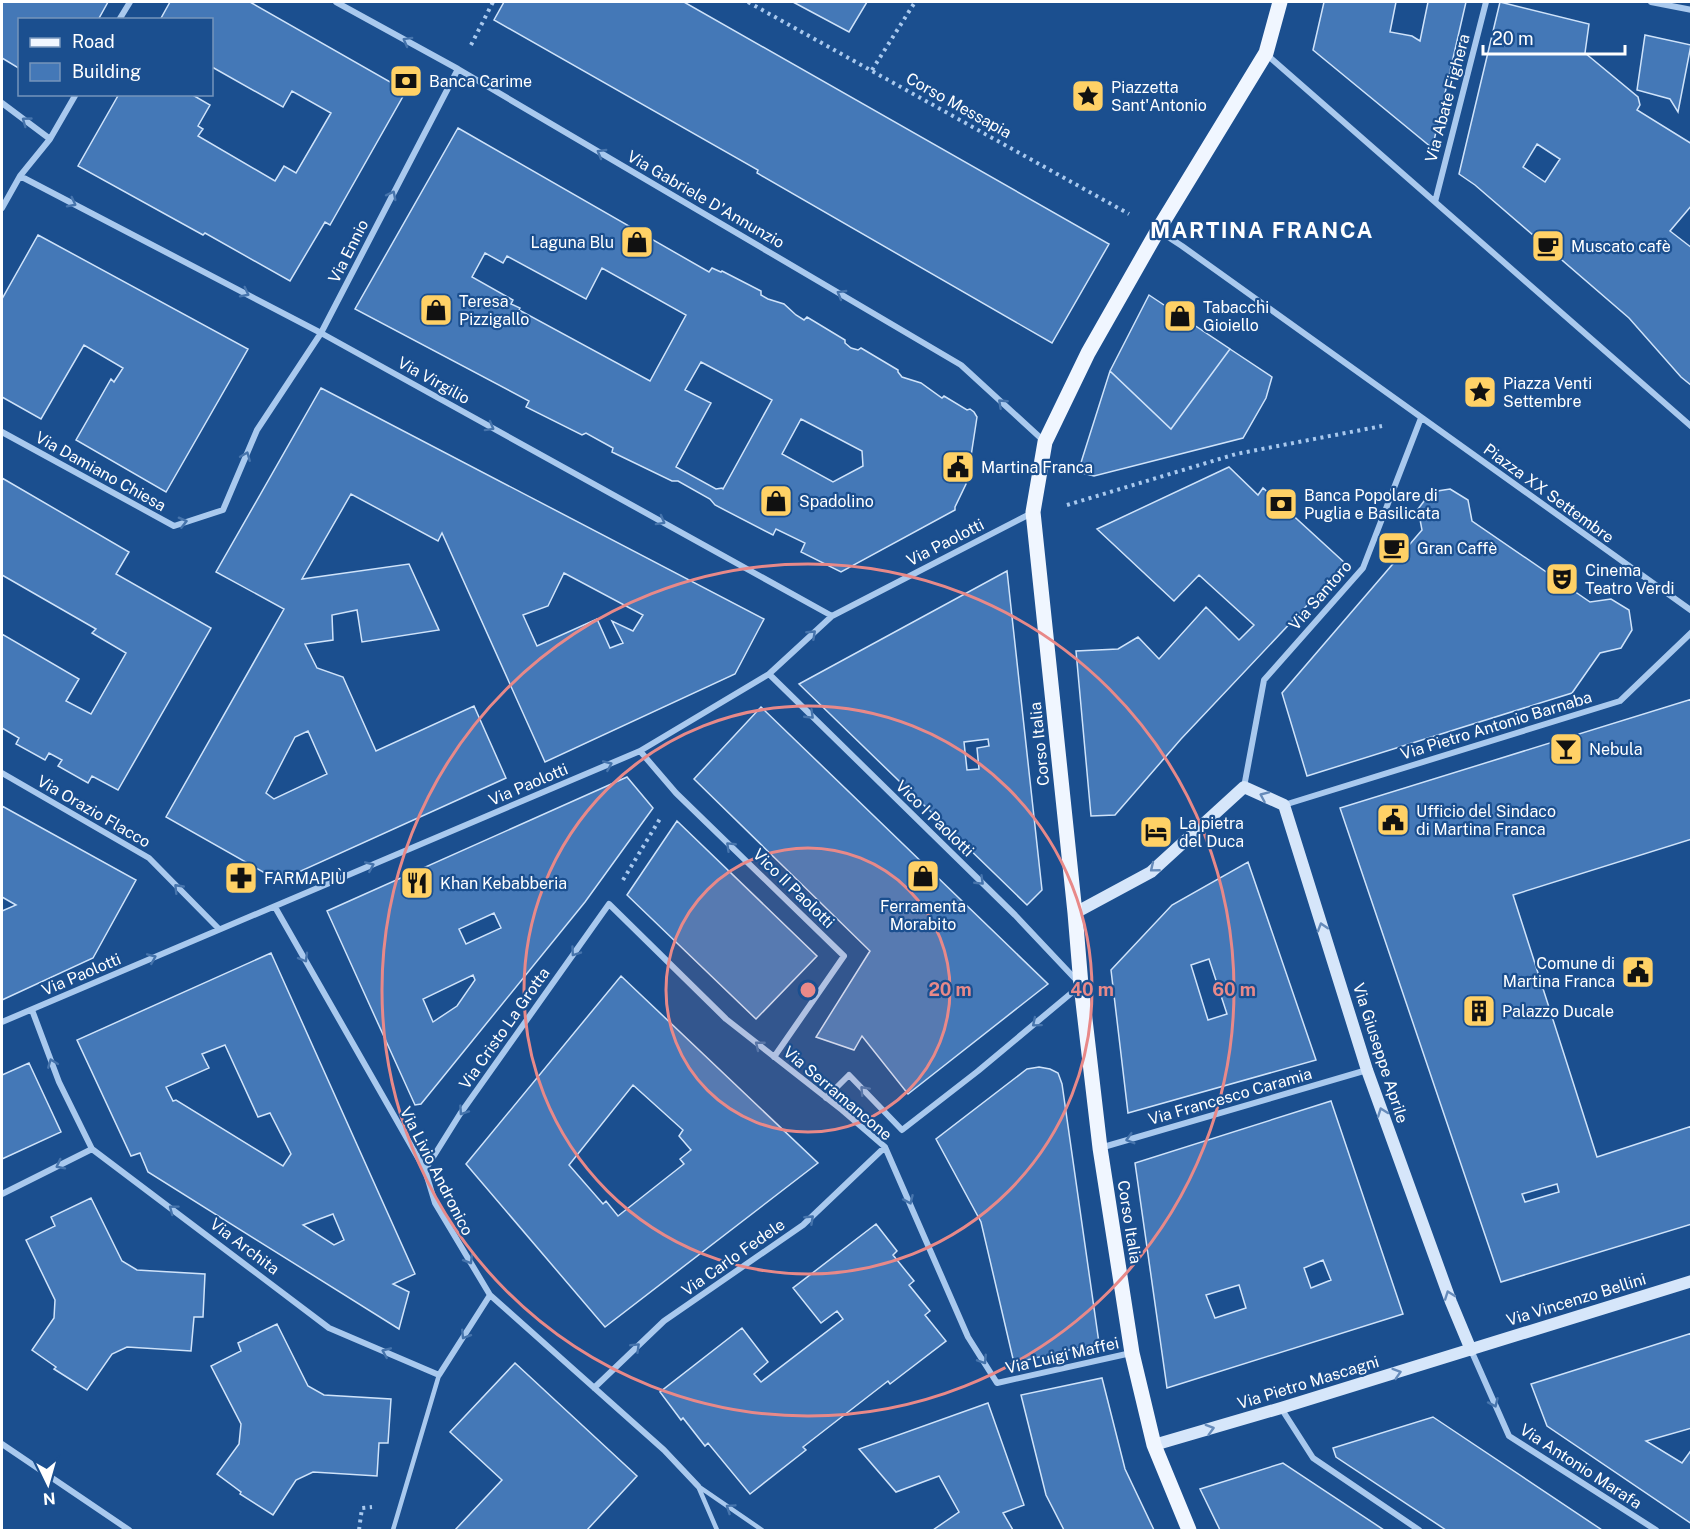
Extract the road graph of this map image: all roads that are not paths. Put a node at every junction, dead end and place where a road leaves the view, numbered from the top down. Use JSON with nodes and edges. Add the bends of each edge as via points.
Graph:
{"nodes":[{"id":1,"x":130,"y":2,"type":"edge"},
{"id":2,"x":336,"y":2,"type":"edge"},
{"id":3,"x":1280,"y":2,"type":"edge"},
{"id":4,"x":1486,"y":2,"type":"edge"},
{"id":5,"x":1651,"y":2,"type":"edge"},
{"id":6,"x":1692,"y":10,"type":"edge"},
{"id":7,"x":120,"y":18,"type":"edge"},
{"id":8,"x":1266,"y":53,"type":"junction"},
{"id":9,"x":458,"y":69,"type":"junction"},
{"id":10,"x":75,"y":96,"type":"edge"},
{"id":11,"x":2,"y":103,"type":"edge"},
{"id":12,"x":50,"y":139,"type":"junction"},
{"id":13,"x":20,"y":176,"type":"junction"},
{"id":14,"x":1435,"y":202,"type":"junction"},
{"id":15,"x":2,"y":208,"type":"edge"},
{"id":16,"x":1158,"y":231,"type":"junction"},
{"id":17,"x":321,"y":333,"type":"junction"},
{"id":18,"x":1421,"y":418,"type":"junction"},
{"id":19,"x":1692,"y":427,"type":"edge"},
{"id":20,"x":2,"y":432,"type":"edge"},
{"id":21,"x":1045,"y":442,"type":"junction"},
{"id":22,"x":223,"y":510,"type":"joint"},
{"id":23,"x":1033,"y":512,"type":"junction"},
{"id":24,"x":1692,"y":611,"type":"edge"},
{"id":25,"x":832,"y":616,"type":"junction"},
{"id":26,"x":1692,"y":632,"type":"edge"},
{"id":27,"x":768,"y":674,"type":"junction"},
{"id":28,"x":640,"y":751,"type":"junction"},
{"id":29,"x":2,"y":773,"type":"edge"},
{"id":30,"x":1244,"y":787,"type":"junction"},
{"id":31,"x":1284,"y":805,"type":"junction"},
{"id":32,"x":609,"y":904,"type":"joint"},
{"id":33,"x":275,"y":907,"type":"junction"},
{"id":34,"x":1075,"y":913,"type":"junction"},
{"id":35,"x":219,"y":930,"type":"junction"},
{"id":36,"x":1081,"y":985,"type":"junction"},
{"id":37,"x":32,"y":1010,"type":"junction"},
{"id":38,"x":2,"y":1022,"type":"edge"},
{"id":39,"x":774,"y":1058,"type":"junction"},
{"id":40,"x":1367,"y":1070,"type":"junction"},
{"id":41,"x":825,"y":1098,"type":"junction"},
{"id":42,"x":885,"y":1147,"type":"junction"},
{"id":43,"x":1100,"y":1148,"type":"junction"},
{"id":44,"x":92,"y":1149,"type":"junction"},
{"id":45,"x":425,"y":1170,"type":"junction"},
{"id":46,"x":2,"y":1194,"type":"edge"},
{"id":47,"x":1692,"y":1281,"type":"edge"},
{"id":48,"x":490,"y":1294,"type":"junction"},
{"id":49,"x":1471,"y":1350,"type":"junction"},
{"id":50,"x":1132,"y":1353,"type":"junction"},
{"id":51,"x":439,"y":1375,"type":"junction"},
{"id":52,"x":998,"y":1383,"type":"joint"},
{"id":53,"x":594,"y":1388,"type":"junction"},
{"id":54,"x":1281,"y":1408,"type":"junction"},
{"id":55,"x":2,"y":1444,"type":"edge"},
{"id":56,"x":1154,"y":1445,"type":"junction"},
{"id":57,"x":698,"y":1486,"type":"junction"},
{"id":58,"x":129,"y":1530,"type":"edge"},
{"id":59,"x":393,"y":1530,"type":"edge"},
{"id":60,"x":717,"y":1530,"type":"edge"},
{"id":61,"x":762,"y":1530,"type":"edge"},
{"id":62,"x":1189,"y":1530,"type":"edge"},
{"id":63,"x":1419,"y":1530,"type":"edge"},
{"id":64,"x":1656,"y":1530,"type":"edge"}],
"edges":[{"from":1,"to":7,"type":"street"},
{"from":9,"to":2,"type":"street","name":"Via Gabriele D'Annunzio","one_way":true},
{"from":3,"to":8,"type":"main road","name":"Corso Italia"},
{"from":4,"to":14,"type":"street","name":"Via Abate Fighera"},
{"from":5,"to":6,"type":"street"},
{"from":8,"to":14,"type":"street"},
{"from":8,"to":16,"type":"main road","name":"Corso Italia"},
{"from":17,"to":9,"type":"street","name":"Via Ennio","one_way":true},
{"from":21,"to":9,"type":"street","name":"Via Gabriele D'Annunzio","one_way":true,"via":[[961,365]]},
{"from":10,"to":12,"type":"street"},
{"from":12,"to":11,"type":"street","one_way":true},
{"from":12,"to":13,"type":"street"},
{"from":13,"to":15,"type":"street"},
{"from":13,"to":17,"type":"street","name":"Via Virgilio","one_way":true},
{"from":14,"to":19,"type":"street"},
{"from":16,"to":18,"type":"street"},
{"from":16,"to":21,"type":"main road","name":"Corso Italia","via":[[1088,353]]},
{"from":22,"to":17,"type":"street","name":"Via Ennio","one_way":true,"via":[[257,430]]},
{"from":17,"to":25,"type":"street","name":"Via Virgilio","one_way":true},
{"from":18,"to":24,"type":"street","name":"Piazza XX Settembre"},
{"from":18,"to":30,"type":"street","name":"Via Santoro","via":[[1363,568],[1264,680]]},
{"from":20,"to":22,"type":"street","name":"Via Damiano Chiesa","one_way":true,"via":[[174,526]]},
{"from":21,"to":23,"type":"main road","name":"Corso Italia"},
{"from":23,"to":25,"type":"street","name":"Via Paolotti"},
{"from":23,"to":34,"type":"main road","name":"Corso Italia"},
{"from":27,"to":25,"type":"street","name":"Via Paolotti","one_way":true},
{"from":26,"to":31,"type":"street","name":"Via Pietro Antonio Barnaba","via":[[1620,701]]},
{"from":27,"to":28,"type":"street","name":"Via Paolotti"},
{"from":27,"to":36,"type":"street","name":"Vico I Paolotti","one_way":true,"via":[[1015,915]]},
{"from":33,"to":28,"type":"street","name":"Via Paolotti","one_way":true},
{"from":39,"to":28,"type":"street","name":"Vico II Paolotti","one_way":true,"via":[[844,956],[676,793]]},
{"from":35,"to":29,"type":"street","name":"Via Orazio Flacco","one_way":true,"via":[[150,858]]},
{"from":31,"to":30,"type":"street","one_way":true},
{"from":30,"to":34,"type":"street","one_way":true,"via":[[1151,872]]},
{"from":40,"to":31,"type":"street","name":"Via Giuseppe Aprile","one_way":true},
{"from":39,"to":32,"type":"street","name":"Via Serramancone","one_way":true,"via":[[726,1019]]},
{"from":32,"to":45,"type":"street","name":"Via Cristo La Grotta","one_way":true,"via":[[460,1114]]},
{"from":33,"to":35,"type":"street","name":"Via Paolotti"},
{"from":33,"to":45,"type":"street","name":"Via Livio Andronico","one_way":true},
{"from":34,"to":36,"type":"main road","name":"Corso Italia"},
{"from":37,"to":35,"type":"street","name":"Via Paolotti","one_way":true},
{"from":36,"to":41,"type":"street","one_way":true,"via":[[902,1130],[849,1075]]},
{"from":36,"to":43,"type":"main road","name":"Corso Italia"},
{"from":37,"to":38,"type":"street","name":"Via Paolotti"},
{"from":44,"to":37,"type":"street","name":"Via Archita","one_way":true,"via":[[59,1082]]},
{"from":39,"to":41,"type":"street","name":"Via Serramancone"},
{"from":40,"to":43,"type":"street","name":"Via Francesco Caramia","one_way":true},
{"from":49,"to":40,"type":"street","name":"Via Giuseppe Aprile","one_way":true},
{"from":41,"to":42,"type":"street","name":"Via Serramancone"},
{"from":42,"to":52,"type":"street","name":"Via Serramancone","one_way":true,"via":[[968,1337]]},
{"from":53,"to":42,"type":"street","name":"Via Carlo Fedele","one_way":true,"via":[[664,1321],[803,1225]]},
{"from":43,"to":50,"type":"main road","name":"Corso Italia"},
{"from":44,"to":46,"type":"street","one_way":true},
{"from":51,"to":44,"type":"street","name":"Via Archita","one_way":true,"via":[[329,1328]]},
{"from":45,"to":48,"type":"street","name":"Via Livio Andronico","one_way":true,"via":[[435,1203]]},
{"from":47,"to":49,"type":"street","name":"Via Vincenzo Bellini"},
{"from":48,"to":51,"type":"street","one_way":true},
{"from":48,"to":53,"type":"street","name":"Via Livio Andronico"},
{"from":54,"to":49,"type":"street","name":"Via Pietro Mascagni","one_way":true},
{"from":49,"to":64,"type":"street","name":"Via Antonio Marafa","one_way":true,"via":[[1509,1436]]},
{"from":50,"to":52,"type":"street","name":"Via Luigi Maffei"},
{"from":50,"to":56,"type":"main road","name":"Corso Italia"},
{"from":51,"to":59,"type":"lane"},
{"from":53,"to":57,"type":"street","name":"Via Livio Andronico"},
{"from":56,"to":54,"type":"street","name":"Via Pietro Mascagni","one_way":true},
{"from":54,"to":63,"type":"street","via":[[1312,1458]]},
{"from":55,"to":58,"type":"street"},
{"from":56,"to":62,"type":"main road","name":"Corso Italia"},
{"from":57,"to":60,"type":"lane"},
{"from":61,"to":57,"type":"lane","one_way":true}]}
